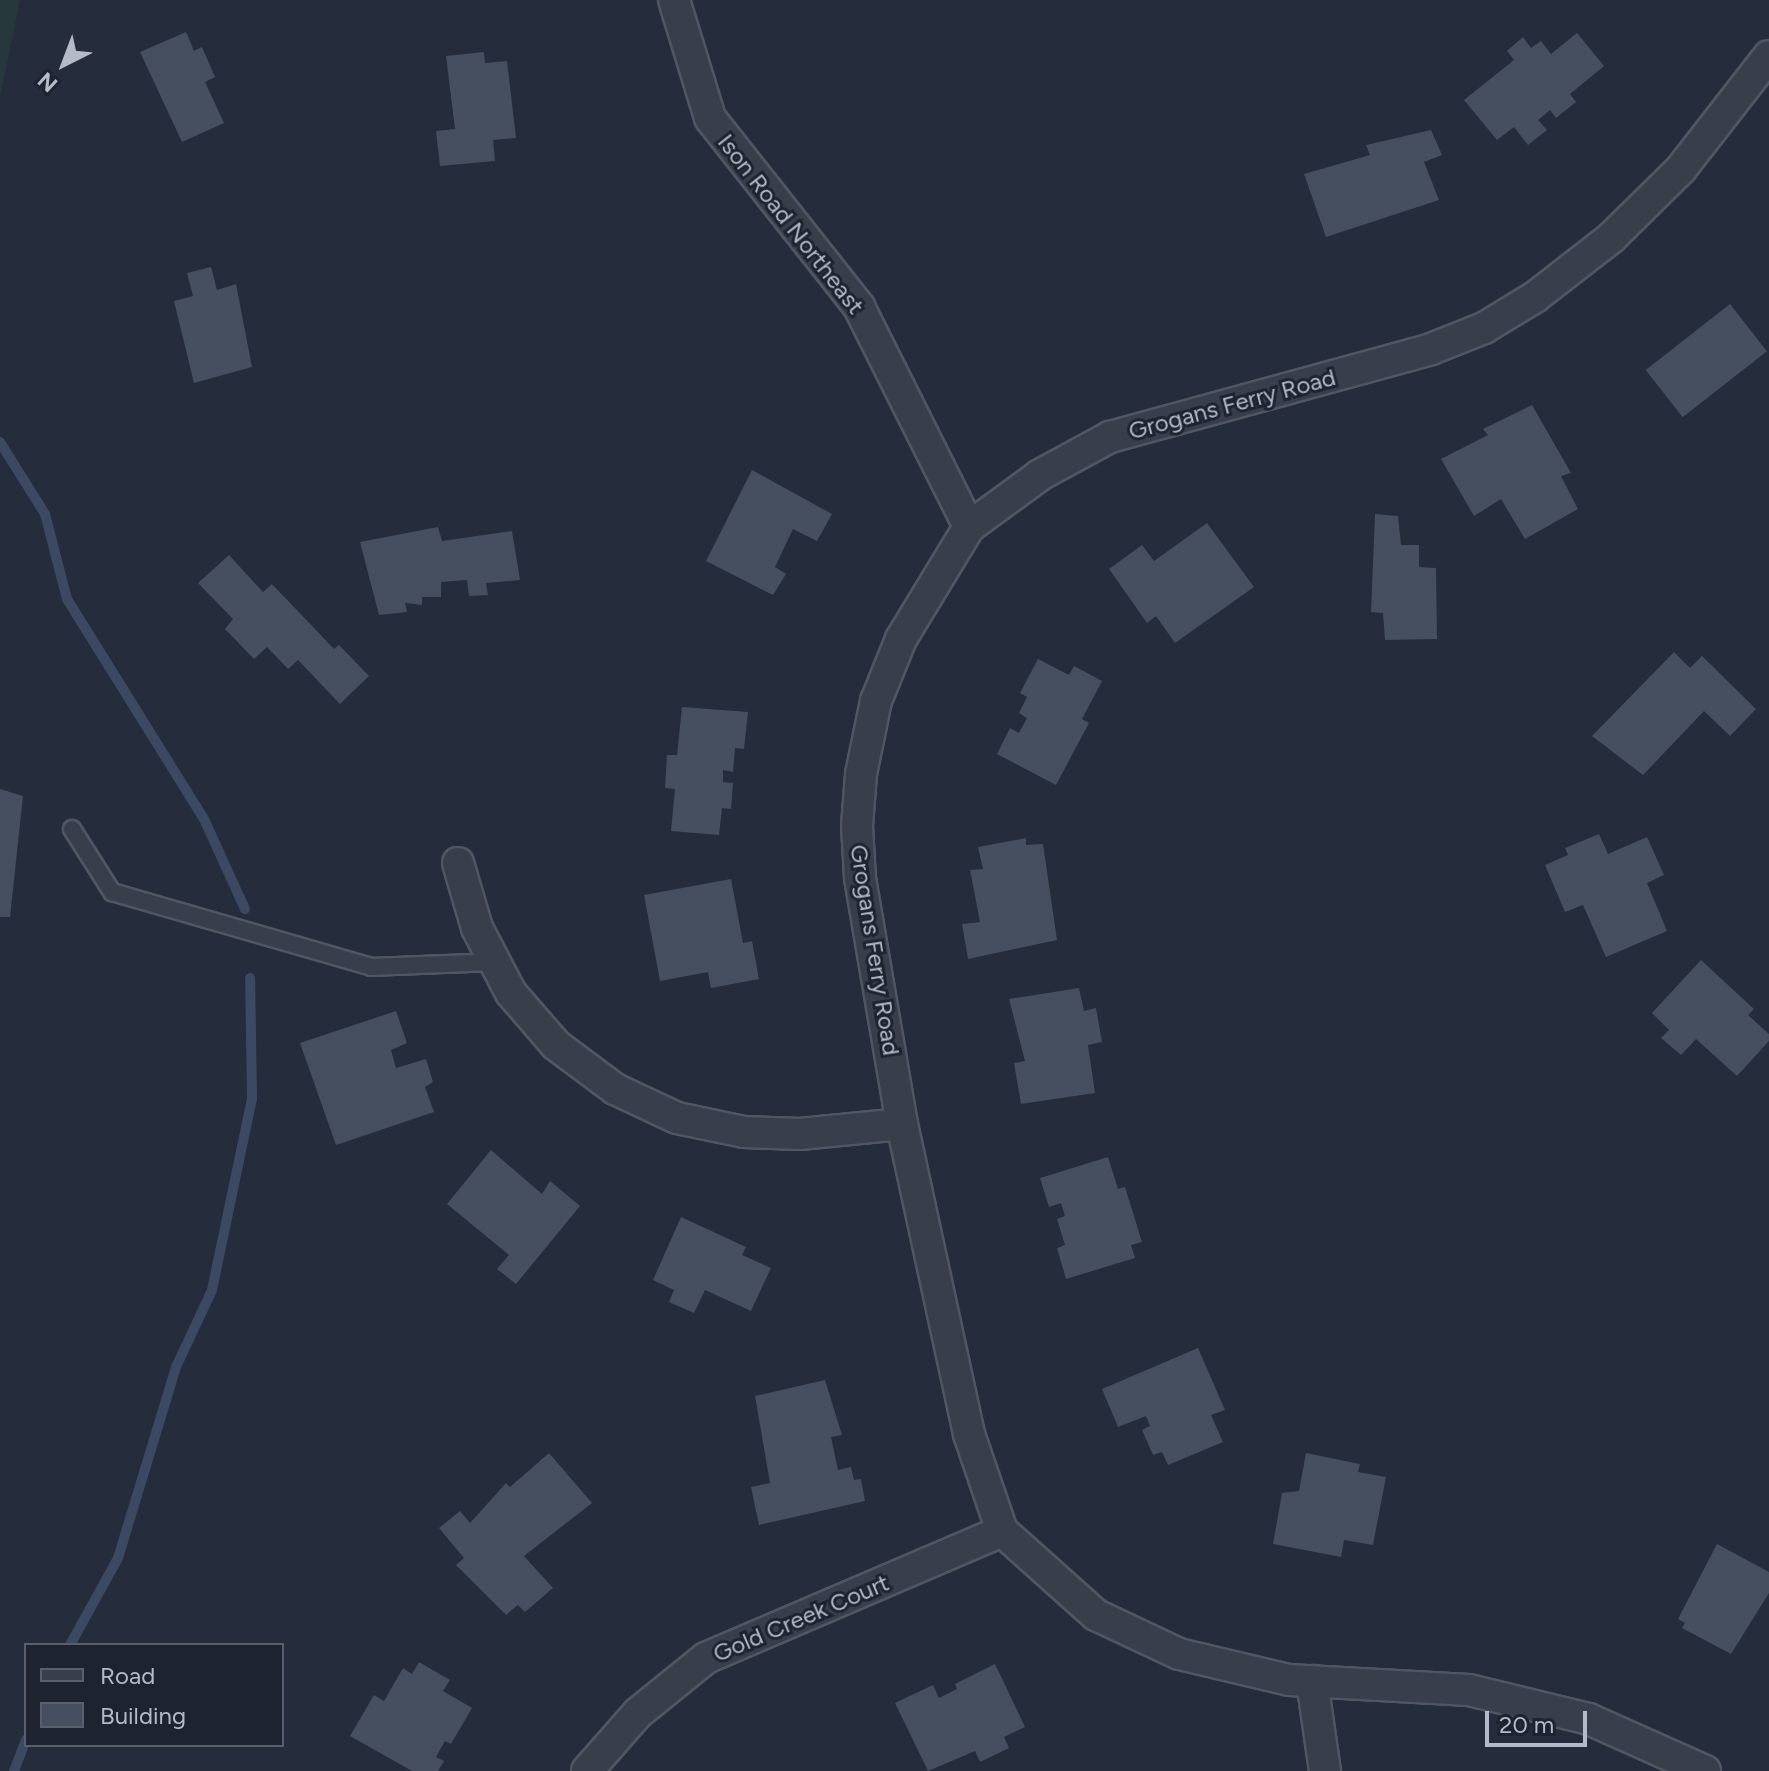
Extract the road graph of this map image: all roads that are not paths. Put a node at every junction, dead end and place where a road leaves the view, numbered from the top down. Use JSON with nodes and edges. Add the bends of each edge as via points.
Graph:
{"nodes":[{"id":1,"x":674,"y":0,"type":"edge"},
{"id":2,"x":1769,"y":56,"type":"edge"},
{"id":3,"x":969,"y":527,"type":"junction"},
{"id":4,"x":72,"y":829,"type":"dead end"},
{"id":5,"x":458,"y":863,"type":"dead end"},
{"id":6,"x":495,"y":962,"type":"junction"},
{"id":7,"x":902,"y":1124,"type":"junction"},
{"id":8,"x":1002,"y":1531,"type":"junction"},
{"id":9,"x":1312,"y":1681,"type":"junction"},
{"id":10,"x":587,"y":1771,"type":"edge"},
{"id":11,"x":1325,"y":1771,"type":"edge"},
{"id":12,"x":1705,"y":1771,"type":"edge"}],
"edges":[{"from":1,"to":3,"type":"street","name":"Ison Road Northeast","via":[[710,118],[859,307]]},
{"from":2,"to":3,"type":"street","name":"Grogans Ferry Road","via":[[1681,169],[1611,238],[1535,297],[1484,328],[1431,349],[1110,437],[1040,475]]},
{"from":3,"to":7,"type":"street","name":"Grogans Ferry Road","via":[[901,639],[876,701],[861,774],[860,878]]},
{"from":4,"to":6,"type":"lane","via":[[112,892],[371,967]]},
{"from":5,"to":6,"type":"street","via":[[477,928]]},
{"from":6,"to":7,"type":"street","via":[[511,993],[556,1045],[615,1089],[677,1118],[744,1132],[800,1134]]},
{"from":7,"to":8,"type":"street","name":"Grogans Ferry Road","via":[[969,1434]]},
{"from":8,"to":9,"type":"street","name":"Grogans Ferry Road","via":[[1096,1615],[1179,1654]]},
{"from":8,"to":10,"type":"street","name":"Gold Creek Court","via":[[706,1658],[638,1713]]},
{"from":9,"to":11,"type":"street"},
{"from":9,"to":12,"type":"street","name":"Grogans Ferry Road","via":[[1469,1690],[1589,1719]]}]}
